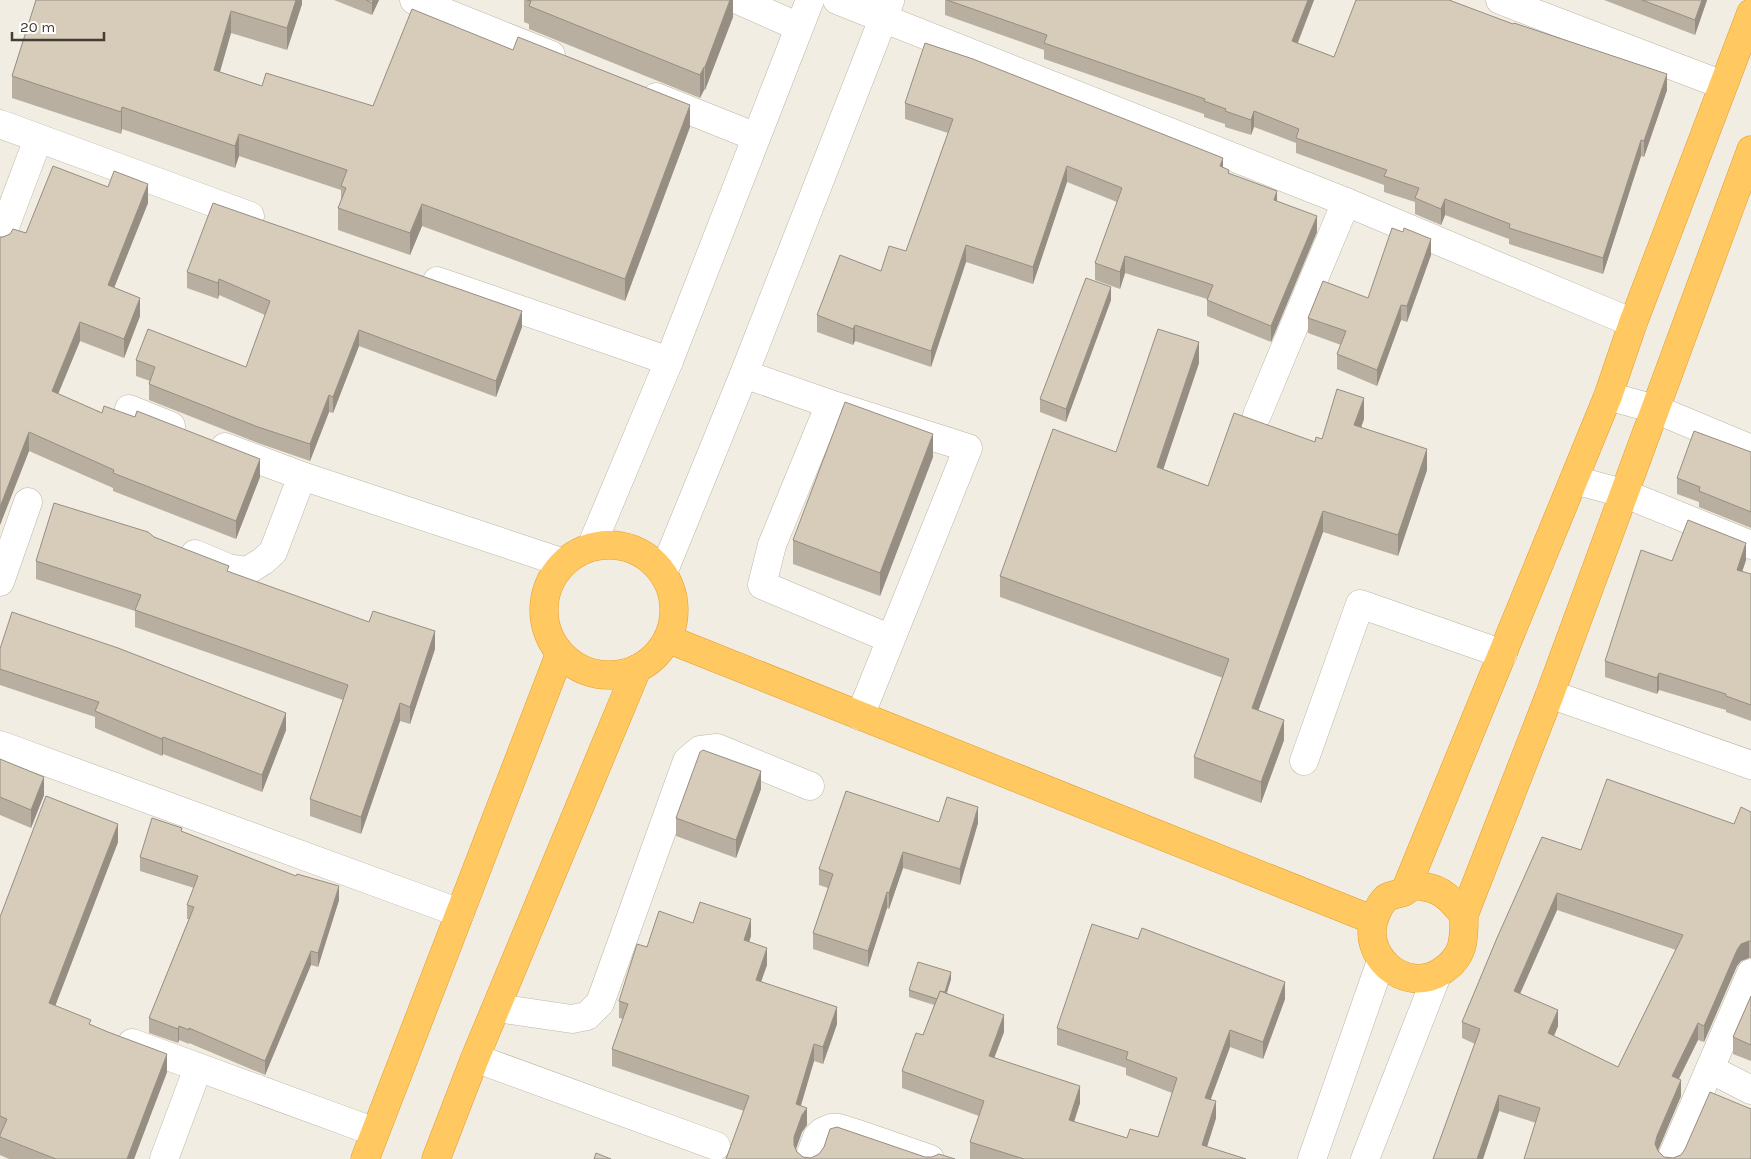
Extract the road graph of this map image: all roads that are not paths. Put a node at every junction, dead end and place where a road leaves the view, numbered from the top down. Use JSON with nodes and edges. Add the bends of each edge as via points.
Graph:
{"nodes":[{"id":1,"x":414,"y":0,"type":"edge"},
{"id":2,"x":738,"y":0,"type":"edge"},
{"id":3,"x":810,"y":0,"type":"edge"},
{"id":4,"x":838,"y":0,"type":"edge"},
{"id":5,"x":1500,"y":0,"type":"edge"},
{"id":6,"x":887,"y":9,"type":"edge"},
{"id":7,"x":1751,"y":13,"type":"edge"},
{"id":8,"x":799,"y":27,"type":"junction"},
{"id":9,"x":572,"y":63,"type":"edge"},
{"id":10,"x":1722,"y":85,"type":"junction"},
{"id":11,"x":636,"y":89,"type":"edge"},
{"id":12,"x":0,"y":124,"type":"edge"},
{"id":13,"x":756,"y":137,"type":"junction"},
{"id":14,"x":38,"y":139,"type":"junction"},
{"id":15,"x":1751,"y":150,"type":"edge"},
{"id":16,"x":1346,"y":202,"type":"junction"},
{"id":17,"x":271,"y":224,"type":"edge"},
{"id":18,"x":0,"y":240,"type":"edge"},
{"id":19,"x":416,"y":274,"type":"edge"},
{"id":20,"x":1633,"y":323,"type":"junction"},
{"id":21,"x":669,"y":361,"type":"junction"},
{"id":22,"x":744,"y":374,"type":"junction"},
{"id":23,"x":1608,"y":396,"type":"junction"},
{"id":24,"x":830,"y":404,"type":"junction"},
{"id":25,"x":1655,"y":409,"type":"junction"},
{"id":26,"x":129,"y":410,"type":"dead end"},
{"id":27,"x":1257,"y":415,"type":"dead end"},
{"id":28,"x":1751,"y":449,"type":"edge"},
{"id":29,"x":302,"y":476,"type":"junction"},
{"id":30,"x":1574,"y":480,"type":"junction"},
{"id":31,"x":1623,"y":494,"type":"junction"},
{"id":32,"x":28,"y":502,"type":"dead end"},
{"id":33,"x":168,"y":544,"type":"edge"},
{"id":34,"x":1751,"y":544,"type":"edge"},
{"id":35,"x":591,"y":546,"type":"junction"},
{"id":36,"x":564,"y":563,"type":"junction"},
{"id":37,"x":663,"y":573,"type":"junction"},
{"id":38,"x":0,"y":582,"type":"edge"},
{"id":39,"x":668,"y":639,"type":"junction"},
{"id":40,"x":891,"y":639,"type":"junction"},
{"id":41,"x":1503,"y":654,"type":"junction"},
{"id":42,"x":560,"y":656,"type":"junction"},
{"id":43,"x":637,"y":669,"type":"junction"},
{"id":44,"x":1550,"y":694,"type":"junction"},
{"id":45,"x":860,"y":716,"type":"junction"},
{"id":46,"x":0,"y":745,"type":"edge"},
{"id":47,"x":1304,"y":761,"type":"dead end"},
{"id":48,"x":1751,"y":765,"type":"edge"},
{"id":49,"x":810,"y":786,"type":"dead end"},
{"id":50,"x":1405,"y":891,"type":"junction"},
{"id":51,"x":460,"y":913,"type":"junction"},
{"id":52,"x":1464,"y":915,"type":"junction"},
{"id":53,"x":1373,"y":920,"type":"junction"},
{"id":54,"x":1381,"y":961,"type":"junction"},
{"id":55,"x":1751,"y":973,"type":"edge"},
{"id":56,"x":1437,"y":975,"type":"junction"},
{"id":57,"x":497,"y":1008,"type":"junction"},
{"id":58,"x":113,"y":1036,"type":"edge"},
{"id":59,"x":475,"y":1058,"type":"junction"},
{"id":60,"x":198,"y":1068,"type":"junction"},
{"id":61,"x":1710,"y":1069,"type":"junction"},
{"id":62,"x":1751,"y":1090,"type":"edge"},
{"id":63,"x":375,"y":1132,"type":"junction"},
{"id":64,"x":716,"y":1146,"type":"dead end"},
{"id":65,"x":164,"y":1159,"type":"edge"},
{"id":66,"x":364,"y":1159,"type":"edge"},
{"id":67,"x":436,"y":1159,"type":"edge"},
{"id":68,"x":809,"y":1159,"type":"edge"},
{"id":69,"x":930,"y":1159,"type":"edge"},
{"id":70,"x":1312,"y":1159,"type":"edge"},
{"id":71,"x":1365,"y":1159,"type":"edge"},
{"id":72,"x":1671,"y":1159,"type":"edge"}],
"edges":[{"from":1,"to":9,"type":"street"},
{"from":2,"to":8,"type":"street"},
{"from":3,"to":8,"type":"street"},
{"from":4,"to":6,"type":"street"},
{"from":5,"to":10,"type":"street"},
{"from":6,"to":16,"type":"street"},
{"from":6,"to":22,"type":"street"},
{"from":7,"to":10,"type":"highway"},
{"from":8,"to":13,"type":"street"},
{"from":10,"to":20,"type":"highway"},
{"from":11,"to":13,"type":"street"},
{"from":12,"to":14,"type":"street"},
{"from":13,"to":21,"type":"street"},
{"from":14,"to":17,"type":"street"},
{"from":14,"to":18,"type":"street"},
{"from":15,"to":25,"type":"highway"},
{"from":16,"to":20,"type":"street"},
{"from":16,"to":27,"type":"street"},
{"from":19,"to":21,"type":"street"},
{"from":20,"to":23,"type":"highway"},
{"from":21,"to":35,"type":"street"},
{"from":22,"to":24,"type":"street"},
{"from":22,"to":37,"type":"street"},
{"from":23,"to":25,"type":"street"},
{"from":23,"to":30,"type":"highway"},
{"from":24,"to":40,"type":"street","via":[[772,545],[762,585]]},
{"from":24,"to":40,"type":"street","via":[[968,448]]},
{"from":25,"to":28,"type":"street"},
{"from":25,"to":31,"type":"highway"},
{"from":26,"to":29,"type":"street"},
{"from":29,"to":33,"type":"street","via":[[273,552],[247,571],[228,568]]},
{"from":29,"to":36,"type":"street"},
{"from":30,"to":31,"type":"street"},
{"from":30,"to":41,"type":"highway"},
{"from":31,"to":34,"type":"street"},
{"from":31,"to":44,"type":"highway"},
{"from":32,"to":38,"type":"street"},
{"from":35,"to":36,"type":"highway"},
{"from":35,"to":37,"type":"highway","via":[[623,545],[653,560]]},
{"from":36,"to":42,"type":"highway","via":[[553,576],[544,610],[546,628]]},
{"from":37,"to":39,"type":"highway","via":[[673,594],[674,617]]},
{"from":39,"to":43,"type":"highway","via":[[650,662]]},
{"from":39,"to":45,"type":"highway"},
{"from":40,"to":45,"type":"street"},
{"from":41,"to":47,"type":"street","via":[[1360,604]]},
{"from":41,"to":50,"type":"highway"},
{"from":42,"to":43,"type":"highway","via":[[581,670],[600,675],[619,675]]},
{"from":42,"to":51,"type":"highway"},
{"from":43,"to":57,"type":"highway"},
{"from":44,"to":48,"type":"street"},
{"from":44,"to":52,"type":"highway"},
{"from":45,"to":53,"type":"highway"},
{"from":46,"to":51,"type":"street"},
{"from":49,"to":57,"type":"street","via":[[717,748],[700,750],[687,761],[600,1003],[587,1016],[572,1019]]},
{"from":50,"to":52,"type":"highway","via":[[1414,886],[1432,887],[1447,895]]},
{"from":50,"to":53,"type":"highway","via":[[1387,897]]},
{"from":51,"to":63,"type":"highway"},
{"from":52,"to":56,"type":"highway","via":[[1464,939],[1460,953]]},
{"from":53,"to":54,"type":"highway","via":[[1371,934]]},
{"from":54,"to":56,"type":"highway","via":[[1390,970],[1413,979]]},
{"from":54,"to":70,"type":"street"},
{"from":55,"to":61,"type":"street"},
{"from":56,"to":71,"type":"street"},
{"from":57,"to":59,"type":"highway"},
{"from":58,"to":60,"type":"street"},
{"from":59,"to":64,"type":"street"},
{"from":59,"to":67,"type":"highway"},
{"from":60,"to":63,"type":"street"},
{"from":60,"to":65,"type":"street"},
{"from":61,"to":62,"type":"street"},
{"from":61,"to":72,"type":"street"},
{"from":63,"to":66,"type":"highway"},
{"from":68,"to":69,"type":"street","via":[[816,1137],[831,1128],[839,1128]]}]}
